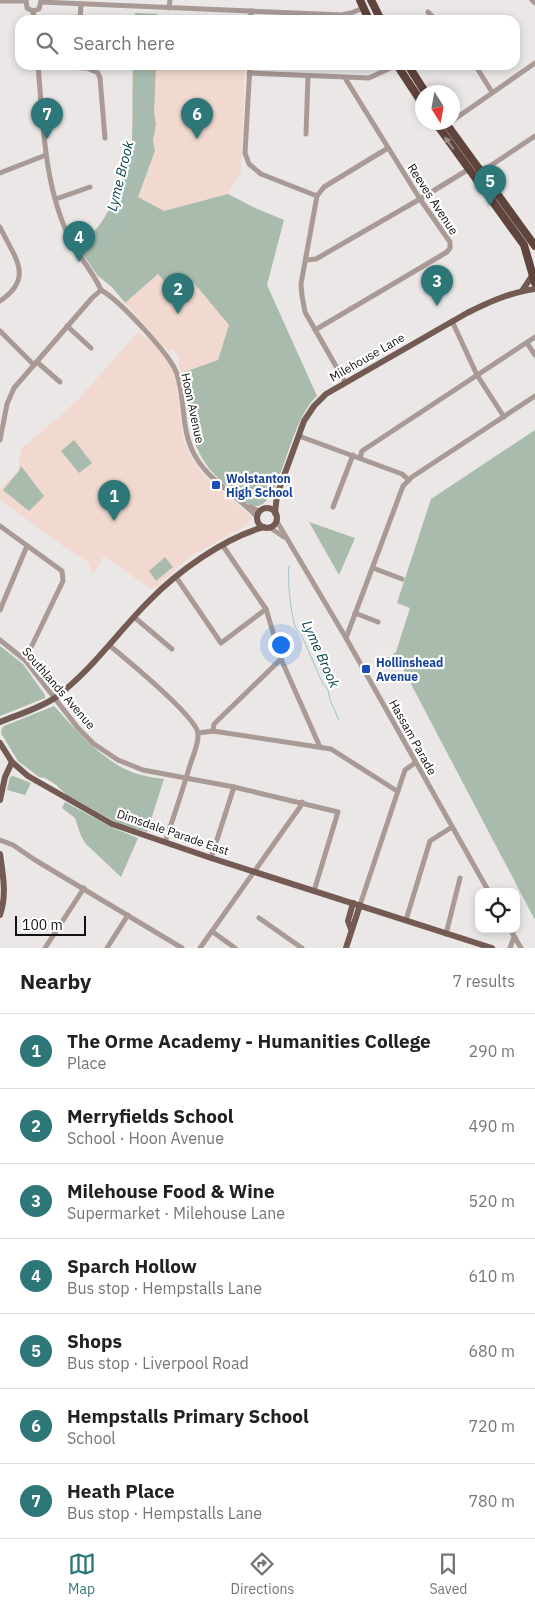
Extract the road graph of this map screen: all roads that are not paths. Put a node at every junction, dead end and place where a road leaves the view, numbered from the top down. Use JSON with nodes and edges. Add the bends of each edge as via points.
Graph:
{"nodes":[{"id":1,"x":0,"y":0,"type":"edge"},
{"id":2,"x":170,"y":0,"type":"edge"},
{"id":3,"x":360,"y":0,"type":"edge"},
{"id":4,"x":532,"y":0,"type":"edge"},
{"id":5,"x":25,"y":1,"type":"edge"},
{"id":6,"x":41,"y":1,"type":"edge"},
{"id":7,"x":116,"y":2,"type":"edge"},
{"id":8,"x":535,"y":3,"type":"edge"},
{"id":9,"x":81,"y":4,"type":"junction"},
{"id":10,"x":369,"y":4,"type":"edge"},
{"id":11,"x":169,"y":8,"type":"junction"},
{"id":12,"x":33,"y":11,"type":"junction"},
{"id":13,"x":251,"y":11,"type":"junction"},
{"id":14,"x":428,"y":12,"type":"dead end"},
{"id":15,"x":33,"y":15,"type":"edge"},
{"id":16,"x":80,"y":15,"type":"edge"},
{"id":17,"x":251,"y":15,"type":"edge"},
{"id":18,"x":377,"y":15,"type":"edge"},
{"id":19,"x":431,"y":15,"type":"edge"},
{"id":20,"x":535,"y":63,"type":"edge"},
{"id":21,"x":39,"y":70,"type":"edge"},
{"id":22,"x":91,"y":70,"type":"edge"},
{"id":23,"x":249,"y":70,"type":"edge"},
{"id":24,"x":386,"y":70,"type":"edge"},
{"id":25,"x":400,"y":70,"type":"edge"},
{"id":26,"x":411,"y":70,"type":"edge"},
{"id":27,"x":478,"y":70,"type":"edge"},
{"id":28,"x":249,"y":73,"type":"junction"},
{"id":29,"x":308,"y":76,"type":"junction"},
{"id":30,"x":344,"y":78,"type":"junction"},
{"id":31,"x":421,"y":85,"type":"edge"},
{"id":32,"x":492,"y":92,"type":"junction"},
{"id":33,"x":415,"y":93,"type":"edge"},
{"id":34,"x":460,"y":115,"type":"edge"},
{"id":35,"x":441,"y":130,"type":"edge"},
{"id":36,"x":452,"y":130,"type":"edge"},
{"id":37,"x":306,"y":134,"type":"dead end"},
{"id":38,"x":535,"y":136,"type":"edge"},
{"id":39,"x":105,"y":138,"type":"dead end"},
{"id":40,"x":388,"y":148,"type":"junction"},
{"id":41,"x":46,"y":155,"type":"junction"},
{"id":42,"x":472,"y":168,"type":"junction"},
{"id":43,"x":0,"y":173,"type":"edge"},
{"id":44,"x":90,"y":186,"type":"dead end"},
{"id":45,"x":317,"y":196,"type":"junction"},
{"id":46,"x":56,"y":199,"type":"junction"},
{"id":47,"x":420,"y":199,"type":"junction"},
{"id":48,"x":0,"y":227,"type":"edge"},
{"id":49,"x":535,"y":246,"type":"edge"},
{"id":50,"x":306,"y":260,"type":"junction"},
{"id":51,"x":535,"y":263,"type":"edge"},
{"id":52,"x":533,"y":277,"type":"edge"},
{"id":53,"x":535,"y":289,"type":"edge"},
{"id":54,"x":101,"y":290,"type":"junction"},
{"id":55,"x":522,"y":291,"type":"junction"},
{"id":56,"x":0,"y":302,"type":"edge"},
{"id":57,"x":452,"y":321,"type":"junction"},
{"id":58,"x":67,"y":326,"type":"junction"},
{"id":59,"x":315,"y":330,"type":"junction"},
{"id":60,"x":0,"y":331,"type":"edge"},
{"id":61,"x":2,"y":338,"type":"edge"},
{"id":62,"x":535,"y":338,"type":"edge"},
{"id":63,"x":527,"y":343,"type":"junction"},
{"id":64,"x":91,"y":348,"type":"dead end"},
{"id":65,"x":535,"y":355,"type":"edge"},
{"id":66,"x":35,"y":363,"type":"junction"},
{"id":67,"x":477,"y":375,"type":"junction"},
{"id":68,"x":60,"y":382,"type":"dead end"},
{"id":69,"x":345,"y":382,"type":"junction"},
{"id":70,"x":535,"y":396,"type":"edge"},
{"id":71,"x":7,"y":404,"type":"junction"},
{"id":72,"x":0,"y":405,"type":"edge"},
{"id":73,"x":504,"y":417,"type":"junction"},
{"id":74,"x":2,"y":419,"type":"edge"},
{"id":75,"x":299,"y":436,"type":"junction"},
{"id":76,"x":0,"y":440,"type":"edge"},
{"id":77,"x":353,"y":455,"type":"junction"},
{"id":78,"x":360,"y":458,"type":"junction"},
{"id":79,"x":409,"y":480,"type":"junction"},
{"id":80,"x":277,"y":495,"type":"junction"},
{"id":81,"x":333,"y":507,"type":"dead end"},
{"id":82,"x":260,"y":514,"type":"junction"},
{"id":83,"x":275,"y":516,"type":"junction"},
{"id":84,"x":0,"y":526,"type":"edge"},
{"id":85,"x":266,"y":527,"type":"junction"},
{"id":86,"x":242,"y":536,"type":"junction"},
{"id":87,"x":288,"y":541,"type":"junction"},
{"id":88,"x":27,"y":546,"type":"junction"},
{"id":89,"x":224,"y":546,"type":"junction"},
{"id":90,"x":373,"y":568,"type":"junction"},
{"id":91,"x":176,"y":577,"type":"junction"},
{"id":92,"x":402,"y":579,"type":"dead end"},
{"id":93,"x":266,"y":609,"type":"junction"},
{"id":94,"x":0,"y":610,"type":"edge"},
{"id":95,"x":355,"y":613,"type":"junction"},
{"id":96,"x":134,"y":617,"type":"junction"},
{"id":97,"x":378,"y":622,"type":"dead end"},
{"id":98,"x":346,"y":638,"type":"junction"},
{"id":99,"x":0,"y":640,"type":"edge"},
{"id":100,"x":109,"y":645,"type":"junction"},
{"id":101,"x":172,"y":649,"type":"dead end"},
{"id":102,"x":25,"y":660,"type":"junction"},
{"id":103,"x":281,"y":660,"type":"junction"},
{"id":104,"x":55,"y":698,"type":"junction"},
{"id":105,"x":0,"y":722,"type":"edge"},
{"id":106,"x":213,"y":731,"type":"junction"},
{"id":107,"x":198,"y":733,"type":"junction"},
{"id":108,"x":0,"y":743,"type":"edge"},
{"id":109,"x":320,"y":747,"type":"junction"},
{"id":110,"x":12,"y":762,"type":"junction"},
{"id":111,"x":415,"y":763,"type":"junction"},
{"id":112,"x":186,"y":777,"type":"junction"},
{"id":113,"x":2,"y":778,"type":"edge"},
{"id":114,"x":234,"y":787,"type":"junction"},
{"id":115,"x":397,"y":790,"type":"junction"},
{"id":116,"x":0,"y":800,"type":"edge"},
{"id":117,"x":302,"y":802,"type":"junction"},
{"id":118,"x":452,"y":827,"type":"junction"},
{"id":119,"x":0,"y":840,"type":"edge"},
{"id":120,"x":165,"y":842,"type":"junction"},
{"id":121,"x":0,"y":854,"type":"edge"},
{"id":122,"x":211,"y":858,"type":"junction"},
{"id":123,"x":254,"y":872,"type":"junction"},
{"id":124,"x":460,"y":878,"type":"dead end"},
{"id":125,"x":84,"y":888,"type":"junction"},
{"id":126,"x":487,"y":888,"type":"edge"},
{"id":127,"x":314,"y":891,"type":"junction"},
{"id":128,"x":356,"y":904,"type":"junction"},
{"id":129,"x":0,"y":915,"type":"edge"},
{"id":130,"x":128,"y":915,"type":"junction"},
{"id":131,"x":259,"y":918,"type":"dead end"},
{"id":132,"x":406,"y":920,"type":"junction"},
{"id":133,"x":212,"y":932,"type":"junction"},
{"id":134,"x":512,"y":933,"type":"edge"},
{"id":135,"x":446,"y":934,"type":"junction"},
{"id":136,"x":514,"y":937,"type":"junction"},
{"id":137,"x":44,"y":948,"type":"edge"},
{"id":138,"x":107,"y":948,"type":"edge"},
{"id":139,"x":182,"y":948,"type":"edge"},
{"id":140,"x":200,"y":948,"type":"edge"},
{"id":141,"x":235,"y":948,"type":"edge"},
{"id":142,"x":302,"y":948,"type":"edge"},
{"id":143,"x":346,"y":948,"type":"edge"},
{"id":144,"x":492,"y":948,"type":"edge"},
{"id":145,"x":510,"y":948,"type":"edge"},
{"id":146,"x":520,"y":948,"type":"edge"}],
"edges":[{"from":1,"to":5,"type":"street"},
{"from":2,"to":11,"type":"street"},
{"from":3,"to":10,"type":"highway"},
{"from":4,"to":8,"type":"street"},
{"from":5,"to":12,"type":"street","via":[[27,8]]},
{"from":6,"to":9,"type":"street"},
{"from":6,"to":12,"type":"street","via":[[39,9]]},
{"from":7,"to":9,"type":"street"},
{"from":7,"to":11,"type":"street"},
{"from":9,"to":16,"type":"street"},
{"from":10,"to":13,"type":"street","via":[[349,14]]},
{"from":10,"to":18,"type":"highway"},
{"from":11,"to":13,"type":"street"},
{"from":12,"to":15,"type":"street"},
{"from":13,"to":17,"type":"street"},
{"from":14,"to":19,"type":"street"},
{"from":20,"to":32,"type":"street"},
{"from":21,"to":41,"type":"street"},
{"from":22,"to":39,"type":"street","via":[[100,78]]},
{"from":23,"to":28,"type":"street"},
{"from":24,"to":30,"type":"street","via":[[369,78]]},
{"from":25,"to":33,"type":"highway"},
{"from":26,"to":31,"type":"highway"},
{"from":27,"to":32,"type":"street"},
{"from":28,"to":29,"type":"street"},
{"from":28,"to":45,"type":"street","via":[[245,153],[248,164],[260,174]]},
{"from":29,"to":30,"type":"street"},
{"from":29,"to":37,"type":"street"},
{"from":30,"to":40,"type":"street","name":"Reeves Avenue"},
{"from":32,"to":34,"type":"street"},
{"from":42,"to":35,"type":"highway","one_way":true},
{"from":36,"to":42,"type":"highway"},
{"from":38,"to":42,"type":"street","via":[[490,166]]},
{"from":40,"to":45,"type":"street","via":[[324,187]]},
{"from":40,"to":47,"type":"street","name":"Reeves Avenue"},
{"from":41,"to":43,"type":"street"},
{"from":41,"to":46,"type":"street"},
{"from":42,"to":47,"type":"street"},
{"from":42,"to":49,"type":"highway"},
{"from":42,"to":52,"type":"highway","via":[[524,245]]},
{"from":44,"to":46,"type":"street"},
{"from":45,"to":50,"type":"street"},
{"from":46,"to":54,"type":"street","via":[[71,241]]},
{"from":47,"to":50,"type":"street","via":[[316,260]]},
{"from":47,"to":59,"type":"street","name":"Reeves Avenue","via":[[450,242],[449,250]]},
{"from":48,"to":56,"type":"street","via":[[18,260],[20,273],[12,292]]},
{"from":50,"to":59,"type":"street","via":[[302,296],[305,312]]},
{"from":51,"to":52,"type":"highway"},
{"from":52,"to":55,"type":"main road"},
{"from":53,"to":55,"type":"main road","name":"Milehouse Lane"},
{"from":54,"to":58,"type":"street"},
{"from":54,"to":82,"type":"street","name":"Hoon Avenue","via":[[120,304],[171,361],[177,374],[187,439],[198,460],[247,506]]},
{"from":55,"to":57,"type":"main road","name":"Milehouse Lane"},
{"from":57,"to":67,"type":"street"},
{"from":57,"to":69,"type":"main road","name":"Milehouse Lane"},
{"from":58,"to":64,"type":"street"},
{"from":58,"to":66,"type":"street"},
{"from":59,"to":69,"type":"street"},
{"from":60,"to":61,"type":"street"},
{"from":61,"to":66,"type":"street"},
{"from":62,"to":63,"type":"street"},
{"from":63,"to":65,"type":"street"},
{"from":63,"to":67,"type":"street"},
{"from":66,"to":68,"type":"street"},
{"from":66,"to":71,"type":"street","via":[[14,388]]},
{"from":67,"to":73,"type":"street"},
{"from":67,"to":78,"type":"street","via":[[362,451]]},
{"from":69,"to":75,"type":"main road","name":"Milehouse Lane","via":[[314,406]]},
{"from":70,"to":73,"type":"street"},
{"from":71,"to":72,"type":"street"},
{"from":71,"to":74,"type":"street"},
{"from":73,"to":79,"type":"street"},
{"from":74,"to":76,"type":"street"},
{"from":75,"to":77,"type":"street"},
{"from":75,"to":80,"type":"main road","name":"Milehouse Lane"},
{"from":77,"to":78,"type":"street"},
{"from":77,"to":81,"type":"street"},
{"from":78,"to":79,"type":"street","via":[[402,474]]},
{"from":79,"to":90,"type":"street","via":[[403,486]]},
{"from":80,"to":82,"type":"main road","name":"Milehouse Lane"},
{"from":80,"to":83,"type":"main road","name":"Milehouse Lane"},
{"from":82,"to":83,"type":"main road","via":[[271,509]]},
{"from":82,"to":85,"type":"main road","via":[[259,524]]},
{"from":82,"to":86,"type":"main road","name":"Milehouse Lane"},
{"from":83,"to":85,"type":"main road","via":[[274,525]]},
{"from":83,"to":87,"type":"street","name":"Hassam Parade"},
{"from":84,"to":88,"type":"street"},
{"from":85,"to":86,"type":"main road","name":"Milehouse Lane"},
{"from":85,"to":87,"type":"street","name":"Hassam Parade"},
{"from":86,"to":89,"type":"main road","name":"Milehouse Lane"},
{"from":87,"to":98,"type":"street","name":"Hassam Parade"},
{"from":88,"to":94,"type":"street"},
{"from":88,"to":102,"type":"street","via":[[62,572],[63,581]]},
{"from":89,"to":91,"type":"main road","name":"Milehouse Lane"},
{"from":89,"to":93,"type":"street"},
{"from":90,"to":92,"type":"street"},
{"from":90,"to":95,"type":"street"},
{"from":91,"to":93,"type":"street","via":[[221,643]]},
{"from":91,"to":96,"type":"main road","name":"Milehouse Lane"},
{"from":93,"to":103,"type":"street"},
{"from":95,"to":97,"type":"street"},
{"from":95,"to":98,"type":"street"},
{"from":96,"to":100,"type":"main road","name":"Milehouse Lane"},
{"from":96,"to":101,"type":"street"},
{"from":98,"to":111,"type":"street","name":"Hassam Parade"},
{"from":99,"to":102,"type":"street","name":"Southlands Avenue"},
{"from":100,"to":104,"type":"main road","name":"Milehouse Lane"},
{"from":100,"to":107,"type":"street","via":[[164,692],[193,722]]},
{"from":102,"to":104,"type":"street","name":"Southlands Avenue"},
{"from":103,"to":106,"type":"street","via":[[214,724]]},
{"from":103,"to":109,"type":"street"},
{"from":104,"to":105,"type":"main road","name":"Milehouse Lane"},
{"from":104,"to":112,"type":"street","name":"Southlands Avenue","via":[[94,744],[118,760],[143,770]]},
{"from":106,"to":107,"type":"street"},
{"from":106,"to":109,"type":"street"},
{"from":107,"to":112,"type":"street"},
{"from":108,"to":110,"type":"main road","name":"Dimsdale Parade East"},
{"from":109,"to":115,"type":"street","via":[[332,749]]},
{"from":110,"to":113,"type":"main road"},
{"from":110,"to":120,"type":"main road","name":"Dimsdale Parade East","via":[[36,782],[95,815]]},
{"from":111,"to":115,"type":"street","via":[[405,770]]},
{"from":111,"to":118,"type":"street","name":"Hassam Parade"},
{"from":112,"to":114,"type":"street","name":"Southlands Avenue"},
{"from":112,"to":120,"type":"street"},
{"from":113,"to":116,"type":"main road"},
{"from":114,"to":117,"type":"street","name":"Southlands Avenue"},
{"from":114,"to":122,"type":"street"},
{"from":115,"to":128,"type":"street"},
{"from":117,"to":123,"type":"street"},
{"from":117,"to":127,"type":"street","name":"Southlands Avenue","via":[[338,812]]},
{"from":118,"to":126,"type":"street","name":"Hassam Parade"},
{"from":118,"to":132,"type":"street","via":[[430,841]]},
{"from":119,"to":125,"type":"street"},
{"from":120,"to":122,"type":"main road","name":"Dimsdale Parade East"},
{"from":121,"to":129,"type":"main road","via":[[5,885]]},
{"from":122,"to":123,"type":"main road","name":"Dimsdale Parade East"},
{"from":123,"to":127,"type":"main road","name":"Dimsdale Parade East"},
{"from":123,"to":133,"type":"street"},
{"from":124,"to":135,"type":"street"},
{"from":125,"to":130,"type":"street"},
{"from":125,"to":137,"type":"street"},
{"from":127,"to":128,"type":"main road","name":"Dimsdale Parade East"},
{"from":128,"to":132,"type":"main road","name":"Dimsdale Parade East"},
{"from":128,"to":143,"type":"main road"},
{"from":130,"to":138,"type":"street"},
{"from":130,"to":139,"type":"street"},
{"from":131,"to":142,"type":"street"},
{"from":132,"to":135,"type":"main road","name":"Dimsdale Parade East"},
{"from":133,"to":140,"type":"street"},
{"from":133,"to":141,"type":"street"},
{"from":134,"to":136,"type":"street"},
{"from":135,"to":144,"type":"main road","name":"Dimsdale Parade East"},
{"from":136,"to":145,"type":"street"},
{"from":136,"to":146,"type":"street"}]}
